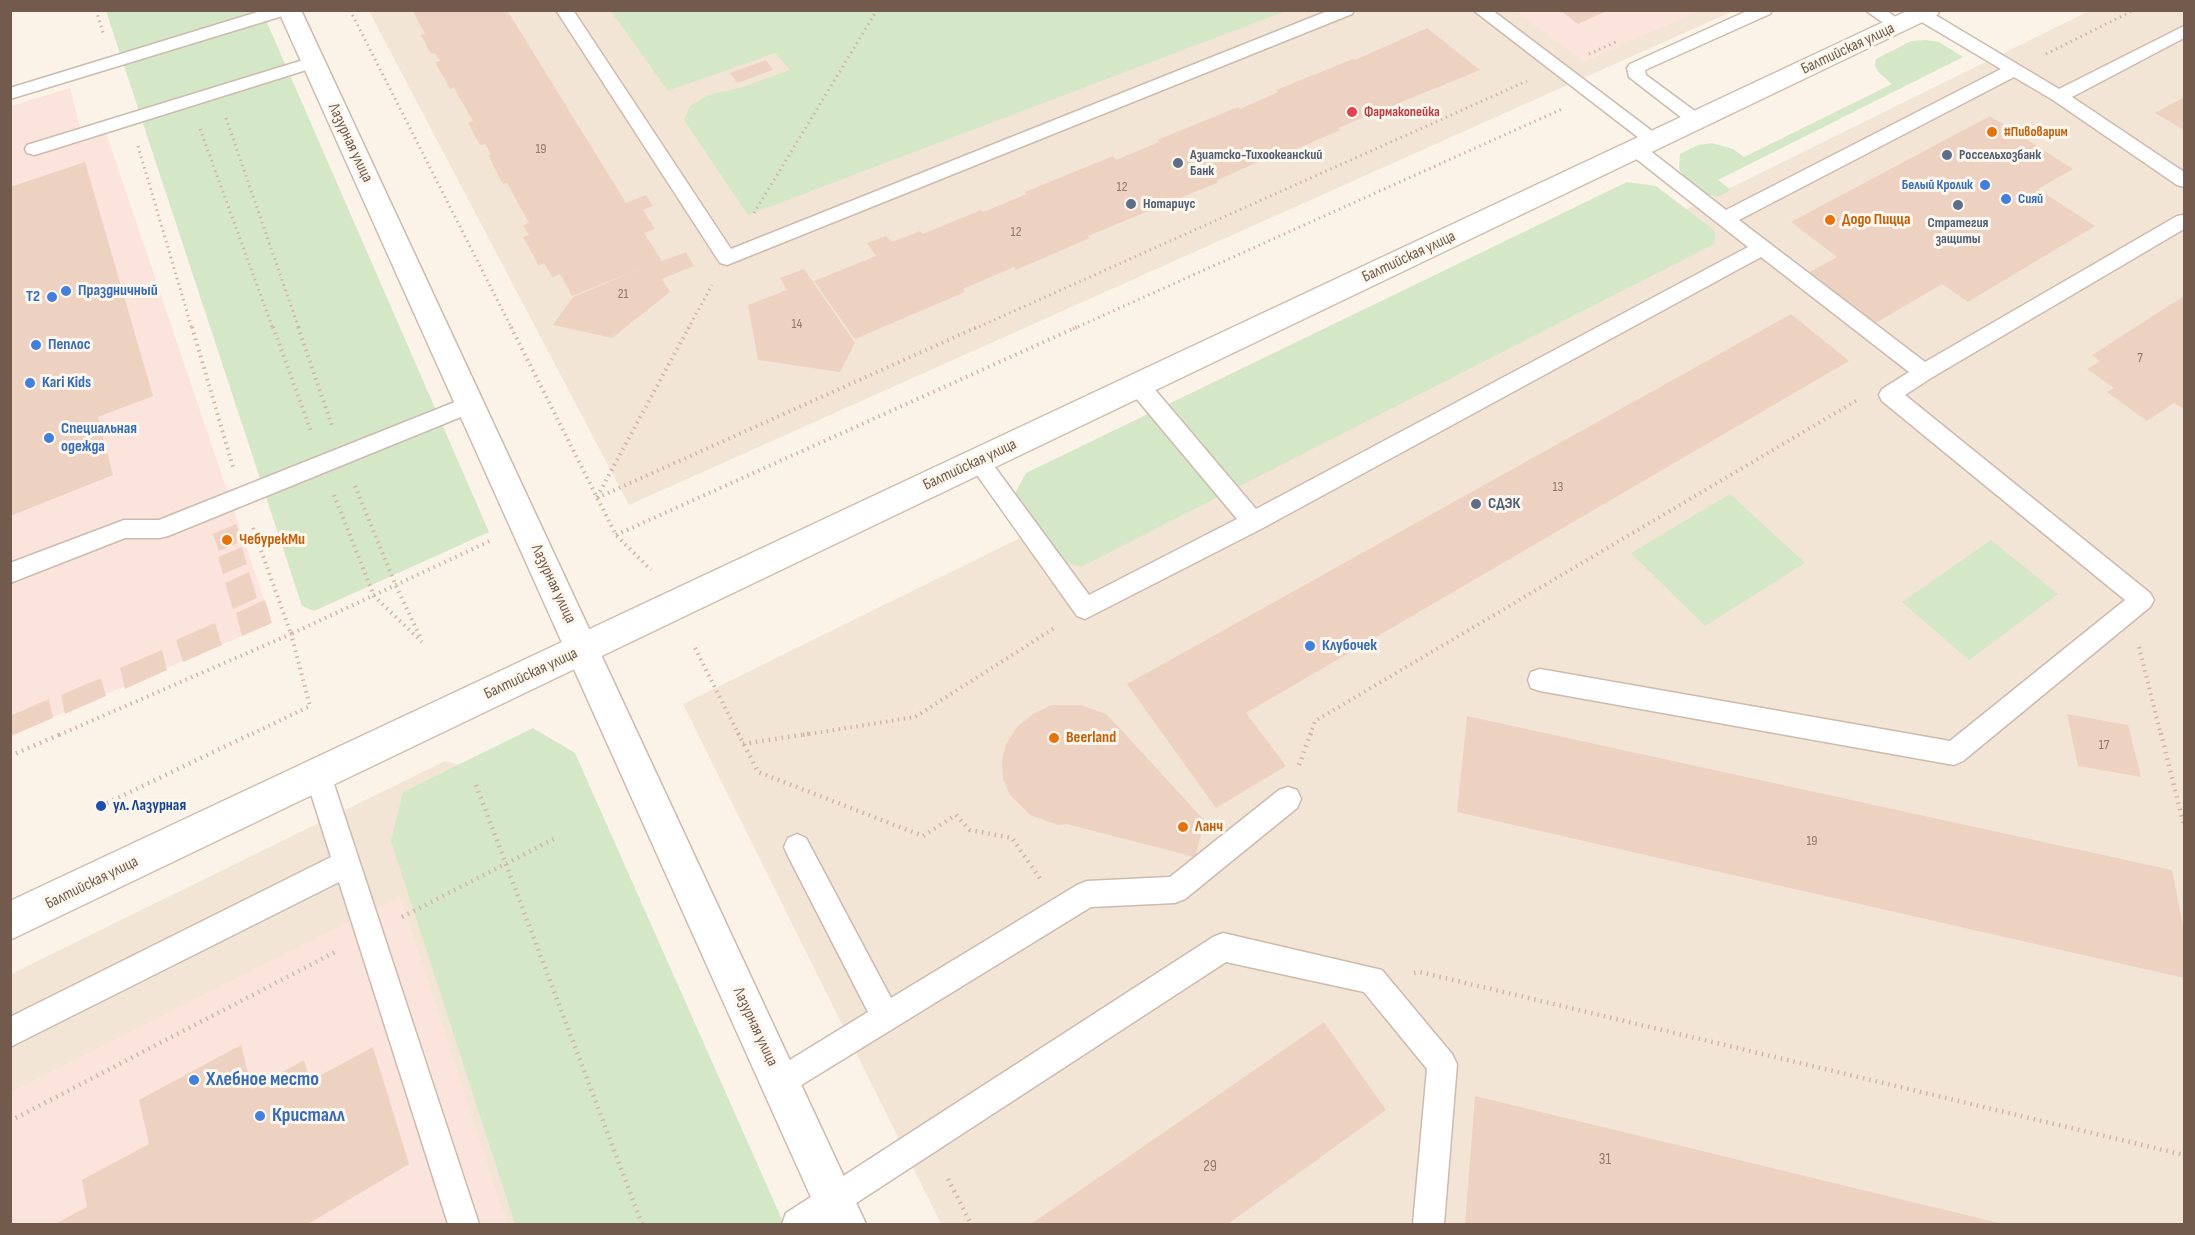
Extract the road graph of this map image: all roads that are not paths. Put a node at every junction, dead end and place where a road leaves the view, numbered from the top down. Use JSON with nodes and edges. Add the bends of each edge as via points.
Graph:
{"nodes":[{"id":1,"x":283,"y":10,"type":"edge"},
{"id":2,"x":289,"y":10,"type":"edge"},
{"id":3,"x":564,"y":10,"type":"edge"},
{"id":4,"x":1346,"y":10,"type":"edge"},
{"id":5,"x":1481,"y":10,"type":"edge"},
{"id":6,"x":1764,"y":10,"type":"edge"},
{"id":7,"x":1874,"y":10,"type":"edge"},
{"id":8,"x":1916,"y":17,"type":"edge"},
{"id":9,"x":2184,"y":31,"type":"edge"},
{"id":10,"x":312,"y":62,"type":"junction"},
{"id":11,"x":2013,"y":70,"type":"junction"},
{"id":12,"x":10,"y":94,"type":"edge"},
{"id":13,"x":2059,"y":96,"type":"junction"},
{"id":14,"x":1697,"y":121,"type":"junction"},
{"id":15,"x":1645,"y":145,"type":"junction"},
{"id":16,"x":34,"y":149,"type":"dead end"},
{"id":17,"x":2184,"y":181,"type":"edge"},
{"id":18,"x":1725,"y":219,"type":"junction"},
{"id":19,"x":2184,"y":221,"type":"edge"},
{"id":20,"x":1762,"y":248,"type":"junction"},
{"id":21,"x":1924,"y":372,"type":"junction"},
{"id":22,"x":1138,"y":385,"type":"junction"},
{"id":23,"x":470,"y":404,"type":"junction"},
{"id":24,"x":978,"y":461,"type":"junction"},
{"id":25,"x":1254,"y":522,"type":"junction"},
{"id":26,"x":10,"y":573,"type":"edge"},
{"id":27,"x":583,"y":650,"type":"junction"},
{"id":28,"x":1540,"y":680,"type":"dead end"},
{"id":29,"x":318,"y":775,"type":"junction"},
{"id":30,"x":1288,"y":799,"type":"road end"},
{"id":31,"x":797,"y":847,"type":"dead end"},
{"id":32,"x":348,"y":862,"type":"junction"},
{"id":33,"x":10,"y":921,"type":"edge"},
{"id":34,"x":886,"y":1017,"type":"junction"},
{"id":35,"x":10,"y":1033,"type":"edge"},
{"id":36,"x":780,"y":1082,"type":"junction"},
{"id":37,"x":839,"y":1212,"type":"edge"},
{"id":38,"x":464,"y":1224,"type":"edge"},
{"id":39,"x":797,"y":1224,"type":"edge"},
{"id":40,"x":1429,"y":1224,"type":"edge"}],
"edges":[{"from":1,"to":12,"type":"lane"},
{"from":2,"to":10,"type":"main road","name":"Лазурная улица"},
{"from":3,"to":4,"type":"lane","via":[[727,258]]},
{"from":5,"to":15,"type":"lane","via":[[1593,95]]},
{"from":6,"to":14,"type":"lane","via":[[1636,68],[1638,77]]},
{"from":7,"to":8,"type":"lane"},
{"from":8,"to":11,"type":"lane"},
{"from":8,"to":14,"type":"main road","name":"Балтийская улица"},
{"from":9,"to":13,"type":"lane"},
{"from":10,"to":16,"type":"lane"},
{"from":10,"to":23,"type":"main road","name":"Лазурная улица"},
{"from":11,"to":13,"type":"lane"},
{"from":11,"to":18,"type":"lane"},
{"from":13,"to":17,"type":"lane"},
{"from":14,"to":15,"type":"main road","name":"Балтийская улица"},
{"from":15,"to":18,"type":"lane"},
{"from":15,"to":22,"type":"main road","name":"Балтийская улица"},
{"from":18,"to":20,"type":"lane"},
{"from":19,"to":21,"type":"lane"},
{"from":20,"to":21,"type":"lane"},
{"from":20,"to":25,"type":"lane"},
{"from":21,"to":28,"type":"lane","via":[[1890,394],[2142,600],[1954,753]]},
{"from":22,"to":24,"type":"main road","name":"Балтийская улица"},
{"from":22,"to":25,"type":"lane"},
{"from":23,"to":26,"type":"lane","via":[[160,530],[124,528]]},
{"from":23,"to":27,"type":"main road","name":"Лазурная улица"},
{"from":24,"to":25,"type":"lane","via":[[1085,609]]},
{"from":24,"to":27,"type":"main road","name":"Балтийская улица"},
{"from":27,"to":29,"type":"main road","name":"Балтийская улица"},
{"from":27,"to":36,"type":"main road","name":"Лазурная улица"},
{"from":29,"to":32,"type":"lane"},
{"from":29,"to":33,"type":"main road","name":"Балтийская улица"},
{"from":30,"to":34,"type":"lane","via":[[1175,890],[1087,894]]},
{"from":31,"to":34,"type":"lane"},
{"from":32,"to":35,"type":"lane"},
{"from":32,"to":38,"type":"lane"},
{"from":34,"to":36,"type":"lane"},
{"from":36,"to":37,"type":"main road","name":"Лазурная улица"},
{"from":37,"to":39,"type":"lane"},
{"from":37,"to":40,"type":"lane","via":[[1223,947],[1372,980],[1442,1064]]}]}
